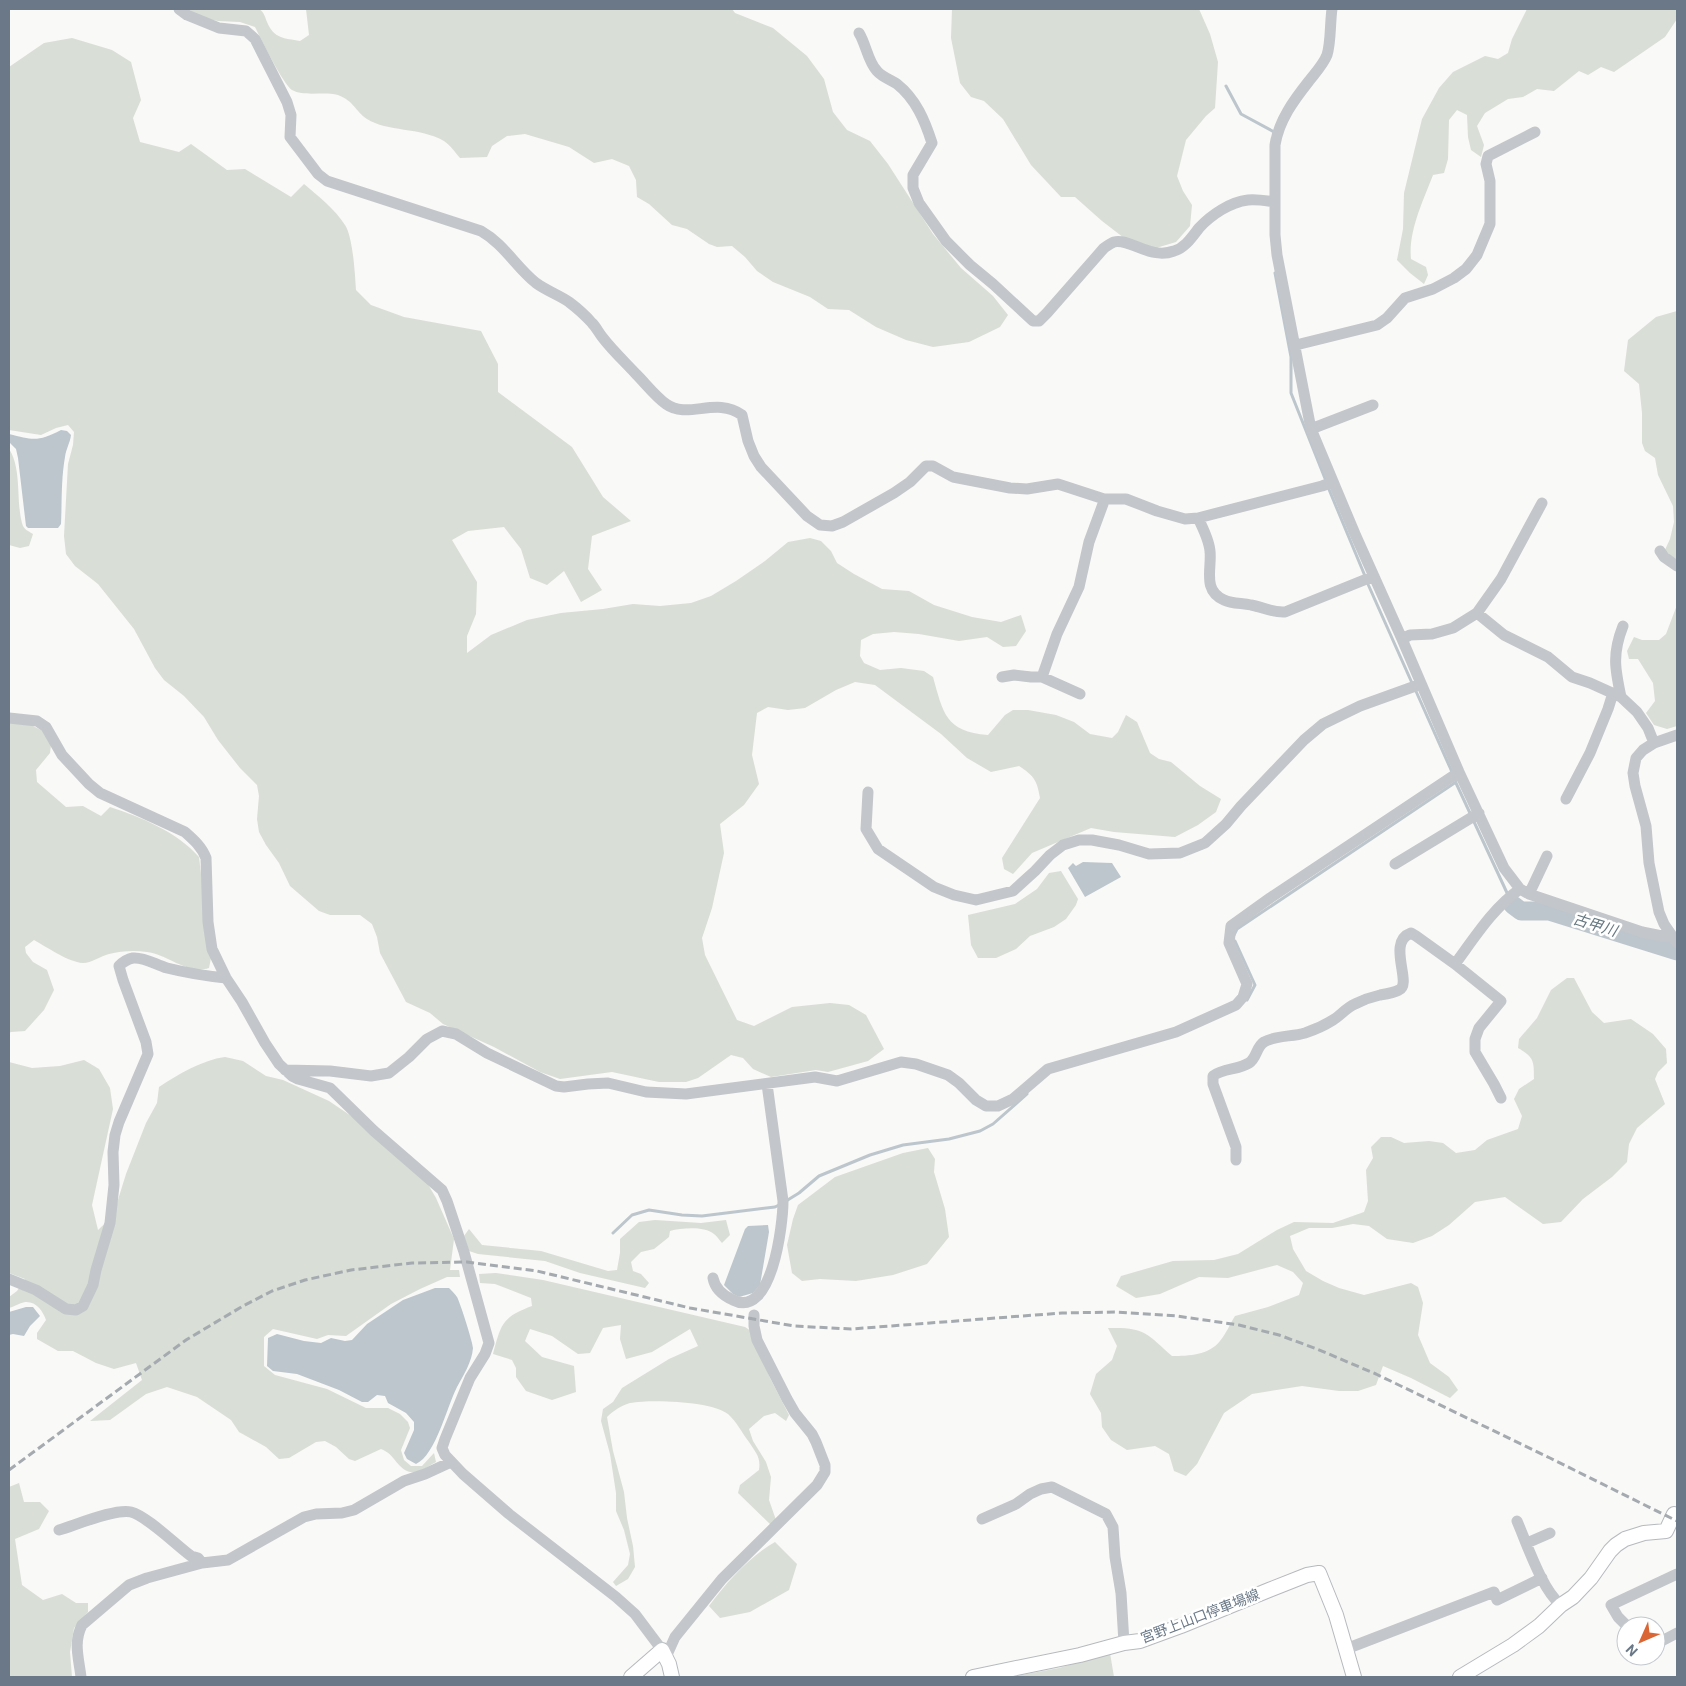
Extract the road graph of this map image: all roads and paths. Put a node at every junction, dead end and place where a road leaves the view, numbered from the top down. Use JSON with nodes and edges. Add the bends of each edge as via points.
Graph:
{"nodes":[{"id":1,"x":179,"y":9,"type":"edge"},
{"id":2,"x":1332,"y":9,"type":"edge"},
{"id":3,"x":859,"y":33,"type":"dead end"},
{"id":4,"x":1535,"y":132,"type":"dead end"},
{"id":5,"x":1275,"y":202,"type":"junction"},
{"id":6,"x":1296,"y":346,"type":"junction"},
{"id":7,"x":1373,"y":405,"type":"dead end"},
{"id":8,"x":1311,"y":429,"type":"junction"},
{"id":9,"x":1332,"y":482,"type":"junction"},
{"id":10,"x":1104,"y":499,"type":"junction"},
{"id":11,"x":1542,"y":504,"type":"dead end"},
{"id":12,"x":1198,"y":518,"type":"junction"},
{"id":13,"x":1660,"y":551,"type":"dead end"},
{"id":14,"x":1677,"y":566,"type":"edge"},
{"id":15,"x":1374,"y":576,"type":"junction"},
{"id":16,"x":1477,"y":613,"type":"junction"},
{"id":17,"x":1623,"y":626,"type":"dead end"},
{"id":18,"x":1402,"y":639,"type":"junction"},
{"id":19,"x":1002,"y":677,"type":"dead end"},
{"id":20,"x":1042,"y":677,"type":"junction"},
{"id":21,"x":1421,"y":684,"type":"junction"},
{"id":22,"x":1080,"y":694,"type":"dead end"},
{"id":23,"x":1617,"y":695,"type":"junction"},
{"id":24,"x":9,"y":718,"type":"edge"},
{"id":25,"x":1677,"y":735,"type":"edge"},
{"id":26,"x":1654,"y":742,"type":"junction"},
{"id":27,"x":1459,"y":772,"type":"junction"},
{"id":28,"x":868,"y":792,"type":"dead end"},
{"id":29,"x":1566,"y":799,"type":"dead end"},
{"id":30,"x":1479,"y":814,"type":"junction"},
{"id":31,"x":1547,"y":856,"type":"dead end"},
{"id":32,"x":1395,"y":864,"type":"dead end"},
{"id":33,"x":1525,"y":892,"type":"junction"},
{"id":34,"x":1675,"y":939,"type":"edge"},
{"id":35,"x":1455,"y":964,"type":"junction"},
{"id":36,"x":226,"y":978,"type":"junction"},
{"id":37,"x":285,"y":1070,"type":"junction"},
{"id":38,"x":767,"y":1084,"type":"junction"},
{"id":39,"x":1501,"y":1098,"type":"dead end"},
{"id":40,"x":1236,"y":1160,"type":"dead end"},
{"id":41,"x":713,"y":1278,"type":"dead end"},
{"id":42,"x":9,"y":1279,"type":"edge"},
{"id":43,"x":756,"y":1298,"type":"junction"},
{"id":44,"x":741,"y":1303,"type":"junction"},
{"id":45,"x":754,"y":1315,"type":"junction"},
{"id":46,"x":451,"y":1462,"type":"junction"},
{"id":47,"x":1677,"y":1516,"type":"edge"},
{"id":48,"x":982,"y":1518,"type":"dead end"},
{"id":49,"x":1518,"y":1521,"type":"dead end"},
{"id":50,"x":59,"y":1530,"type":"dead end"},
{"id":51,"x":1550,"y":1534,"type":"dead end"},
{"id":52,"x":1527,"y":1543,"type":"junction"},
{"id":53,"x":202,"y":1563,"type":"junction"},
{"id":54,"x":1677,"y":1574,"type":"edge"},
{"id":55,"x":1542,"y":1578,"type":"junction"},
{"id":56,"x":1561,"y":1605,"type":"junction"},
{"id":57,"x":1617,"y":1616,"type":"edge"},
{"id":58,"x":1124,"y":1643,"type":"junction"},
{"id":59,"x":1346,"y":1649,"type":"junction"},
{"id":60,"x":664,"y":1653,"type":"junction"},
{"id":61,"x":81,"y":1677,"type":"edge"},
{"id":62,"x":631,"y":1677,"type":"edge"},
{"id":63,"x":672,"y":1677,"type":"edge"},
{"id":64,"x":973,"y":1677,"type":"edge"},
{"id":65,"x":1354,"y":1677,"type":"edge"},
{"id":66,"x":1460,"y":1677,"type":"edge"}],
"edges":[{"from":1,"to":10,"type":"street","via":[[219,28],[246,32],[255,39],[287,102],[291,115],[290,137],[318,174],[327,181],[481,231],[493,238],[536,282],[579,310],[667,405],[683,410],[722,406],[742,415],[748,441],[760,466],[807,516],[820,524],[832,526],[843,522],[894,493],[926,466],[933,466],[953,477],[1010,488],[1058,484]]},
{"from":2,"to":5,"type":"street","via":[[1327,54],[1282,120],[1276,136]]},
{"from":3,"to":5,"type":"street","via":[[872,65],[914,101],[929,134],[932,143],[913,175],[913,188],[919,203],[946,241],[1033,321],[1047,313],[1104,248],[1115,242],[1150,252],[1175,251],[1186,244],[1207,219],[1237,202]]},
{"from":4,"to":6,"type":"street","via":[[1488,156],[1490,224],[1477,255],[1466,269],[1433,290],[1405,298],[1377,325]]},
{"from":5,"to":6,"type":"street","via":[[1277,255]]},
{"from":6,"to":8,"type":"street"},
{"from":7,"to":8,"type":"street"},
{"from":8,"to":9,"type":"street"},
{"from":9,"to":12,"type":"street"},
{"from":9,"to":15,"type":"street"},
{"from":10,"to":12,"type":"street","via":[[1126,498],[1185,519]]},
{"from":10,"to":20,"type":"street","via":[[1079,587]]},
{"from":11,"to":16,"type":"street","via":[[1501,579]]},
{"from":12,"to":15,"type":"street","via":[[1210,551],[1210,587],[1224,600],[1285,612]]},
{"from":13,"to":14,"type":"street"},
{"from":15,"to":18,"type":"street"},
{"from":16,"to":18,"type":"street","via":[[1454,628]]},
{"from":16,"to":23,"type":"street","via":[[1504,635],[1548,657],[1572,677]]},
{"from":17,"to":23,"type":"street","via":[[1616,644]]},
{"from":18,"to":21,"type":"street"},
{"from":19,"to":20,"type":"street"},
{"from":20,"to":22,"type":"street"},
{"from":21,"to":27,"type":"street"},
{"from":21,"to":28,"type":"street","via":[[1360,706],[1323,724],[1205,843],[1180,854],[1149,854],[1110,843],[1079,840],[1063,845],[1012,891],[976,900],[934,887],[878,849],[866,829]]},
{"from":23,"to":26,"type":"street","via":[[1636,712]]},
{"from":23,"to":29,"type":"street"},
{"from":24,"to":36,"type":"street","via":[[37,721],[46,727],[62,755],[100,793],[185,832],[203,850],[212,949]]},
{"from":25,"to":26,"type":"street"},
{"from":26,"to":34,"type":"street","via":[[1636,758],[1633,773],[1646,826],[1649,863],[1659,912]]},
{"from":27,"to":30,"type":"street"},
{"from":27,"to":38,"type":"street","via":[[1231,926],[1229,943],[1247,984],[1243,997],[1236,1005],[1199,1022],[1176,1032],[1048,1069],[1013,1099],[998,1106],[986,1106],[976,1100],[948,1075],[901,1062],[837,1081],[815,1077]]},
{"from":30,"to":32,"type":"street"},
{"from":30,"to":33,"type":"street","via":[[1504,868]]},
{"from":31,"to":33,"type":"street"},
{"from":33,"to":34,"type":"street","via":[[1642,932]]},
{"from":33,"to":35,"type":"street","via":[[1504,901]]},
{"from":35,"to":39,"type":"street","via":[[1501,1001],[1479,1028],[1475,1039],[1475,1052]]},
{"from":35,"to":40,"type":"street","via":[[1411,933],[1406,935],[1401,942],[1400,962],[1404,981],[1399,990],[1356,1004],[1333,1020],[1304,1033],[1264,1042],[1250,1063],[1213,1076],[1236,1147]]},
{"from":36,"to":37,"type":"street","via":[[265,1044]]},
{"from":36,"to":42,"type":"street","via":[[192,974],[133,958],[119,966],[148,1054],[115,1135],[110,1223],[93,1285],[83,1306],[76,1310],[66,1309],[36,1290]]},
{"from":37,"to":38,"type":"street","via":[[371,1076],[389,1073],[427,1039],[442,1031],[456,1034],[486,1053],[556,1086],[608,1083],[646,1092],[686,1094]]},
{"from":37,"to":46,"type":"street","via":[[298,1080],[330,1088],[442,1190],[447,1201],[489,1343],[470,1378],[442,1448]]},
{"from":38,"to":43,"type":"street","via":[[784,1201],[768,1283]]},
{"from":41,"to":44,"type":"street","via":[[718,1290]]},
{"from":43,"to":44,"type":"street"},
{"from":43,"to":45,"type":"street"},
{"from":44,"to":45,"type":"street"},
{"from":45,"to":60,"type":"street","via":[[757,1340],[795,1413],[812,1434],[825,1472],[817,1485],[722,1579]]},
{"from":46,"to":53,"type":"street","via":[[404,1481],[354,1510],[304,1517],[228,1560]]},
{"from":46,"to":60,"type":"street","via":[[509,1514],[635,1614]]},
{"from":47,"to":56,"type":"main road","via":[[1674,1514],[1666,1531],[1644,1533],[1616,1545],[1591,1578]]},
{"from":48,"to":58,"type":"street","via":[[1041,1489],[1052,1487],[1106,1514],[1114,1527]]},
{"from":49,"to":52,"type":"street"},
{"from":50,"to":53,"type":"street","via":[[117,1512],[131,1512]]},
{"from":51,"to":52,"type":"street"},
{"from":52,"to":55,"type":"street"},
{"from":53,"to":61,"type":"street","via":[[129,1585],[82,1625],[76,1643]]},
{"from":54,"to":57,"type":"street","via":[[1611,1605]]},
{"from":55,"to":56,"type":"street"},
{"from":55,"to":59,"type":"street","via":[[1497,1600],[1494,1592],[1401,1635]]},
{"from":56,"to":66,"type":"main road","via":[[1513,1645]]},
{"from":58,"to":59,"type":"main road","name":"宮野上山口停車場線","via":[[1140,1641],[1319,1573]]},
{"from":58,"to":64,"type":"main road","name":"宮野上山口停車場線"},
{"from":59,"to":65,"type":"main road","name":"宮野上山口停車場線"},
{"from":60,"to":62,"type":"main road"},
{"from":60,"to":63,"type":"main road"}]}
